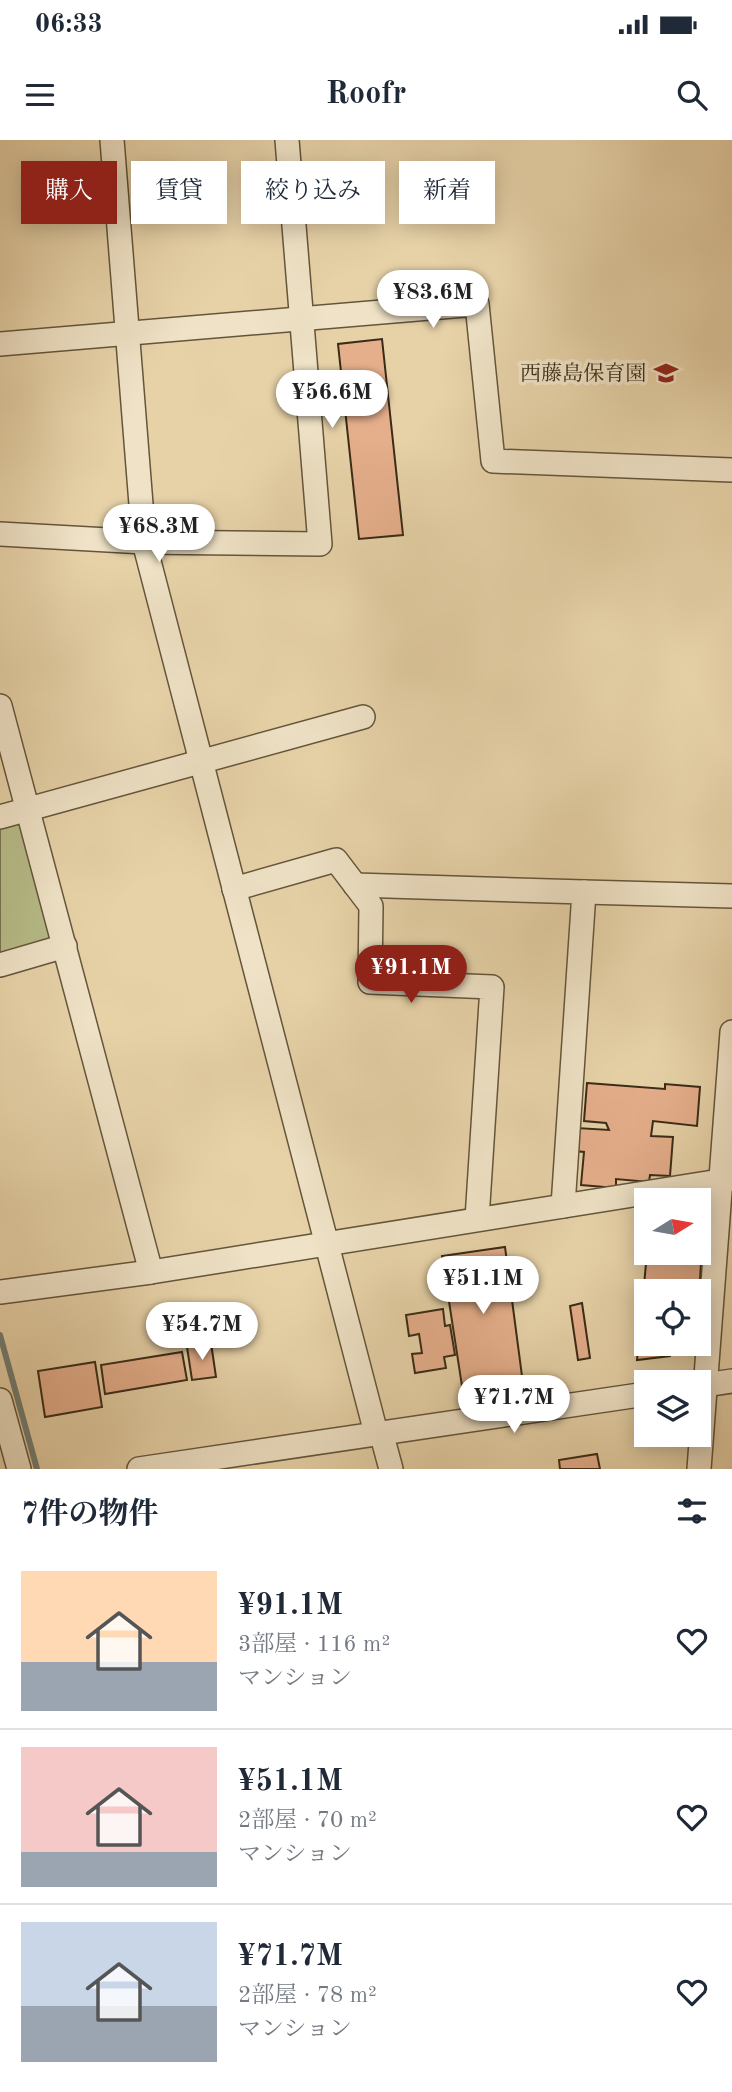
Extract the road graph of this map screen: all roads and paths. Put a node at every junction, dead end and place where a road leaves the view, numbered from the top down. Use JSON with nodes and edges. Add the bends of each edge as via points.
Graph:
{"nodes":[{"id":1,"x":112,"y":140,"type":"edge"},
{"id":2,"x":287,"y":140,"type":"edge"},
{"id":3,"x":302,"y":319,"type":"junction"},
{"id":4,"x":128,"y":333,"type":"junction"},
{"id":5,"x":0,"y":344,"type":"edge"},
{"id":6,"x":732,"y":470,"type":"edge"},
{"id":7,"x":0,"y":534,"type":"edge"},
{"id":8,"x":144,"y":542,"type":"junction"},
{"id":9,"x":0,"y":706,"type":"edge"},
{"id":10,"x":363,"y":717,"type":"dead end"},
{"id":11,"x":201,"y":762,"type":"junction"},
{"id":12,"x":28,"y":810,"type":"junction"},
{"id":13,"x":0,"y":817,"type":"edge"},
{"id":14,"x":355,"y":886,"type":"junction"},
{"id":15,"x":234,"y":889,"type":"junction"},
{"id":16,"x":584,"y":892,"type":"junction"},
{"id":17,"x":732,"y":897,"type":"edge"},
{"id":18,"x":65,"y":946,"type":"junction"},
{"id":19,"x":0,"y":965,"type":"edge"},
{"id":20,"x":732,"y":1032,"type":"edge"},
{"id":21,"x":727,"y":1180,"type":"edge"},
{"id":22,"x":563,"y":1206,"type":"junction"},
{"id":23,"x":477,"y":1219,"type":"junction"},
{"id":24,"x":329,"y":1243,"type":"junction"},
{"id":25,"x":151,"y":1272,"type":"junction"},
{"id":26,"x":0,"y":1292,"type":"edge"},
{"id":27,"x":705,"y":1370,"type":"edge"},
{"id":28,"x":732,"y":1381,"type":"edge"},
{"id":29,"x":711,"y":1384,"type":"edge"},
{"id":30,"x":634,"y":1396,"type":"edge"},
{"id":31,"x":0,"y":1400,"type":"edge"},
{"id":32,"x":378,"y":1432,"type":"junction"},
{"id":33,"x":700,"y":1447,"type":"edge"},
{"id":34,"x":19,"y":1469,"type":"edge"},
{"id":35,"x":139,"y":1469,"type":"edge"},
{"id":36,"x":391,"y":1469,"type":"edge"},
{"id":37,"x":699,"y":1469,"type":"edge"}],
"edges":[{"from":1,"to":4,"type":"street"},
{"from":2,"to":3,"type":"street"},
{"from":3,"to":4,"type":"street"},
{"from":3,"to":6,"type":"street","via":[[477,304],[493,461]]},
{"from":3,"to":8,"type":"street","via":[[320,544]]},
{"from":4,"to":5,"type":"street"},
{"from":4,"to":8,"type":"street"},
{"from":7,"to":8,"type":"street"},
{"from":8,"to":11,"type":"street"},
{"from":9,"to":12,"type":"street"},
{"from":10,"to":11,"type":"street"},
{"from":11,"to":12,"type":"street"},
{"from":11,"to":15,"type":"street"},
{"from":12,"to":13,"type":"street"},
{"from":12,"to":18,"type":"street"},
{"from":14,"to":15,"type":"street","via":[[336,860]]},
{"from":14,"to":16,"type":"street"},
{"from":14,"to":23,"type":"street","via":[[371,906],[370,982],[492,987]]},
{"from":15,"to":24,"type":"street"},
{"from":16,"to":17,"type":"street"},
{"from":16,"to":22,"type":"street"},
{"from":18,"to":19,"type":"street"},
{"from":18,"to":25,"type":"street"},
{"from":20,"to":21,"type":"street"},
{"from":21,"to":22,"type":"street"},
{"from":21,"to":27,"type":"street"},
{"from":22,"to":23,"type":"street"},
{"from":23,"to":24,"type":"street"},
{"from":24,"to":25,"type":"street"},
{"from":24,"to":32,"type":"street"},
{"from":25,"to":26,"type":"street"},
{"from":28,"to":29,"type":"street"},
{"from":30,"to":32,"type":"street"},
{"from":31,"to":34,"type":"street"},
{"from":32,"to":35,"type":"street"},
{"from":32,"to":36,"type":"street"},
{"from":33,"to":37,"type":"street"}]}
